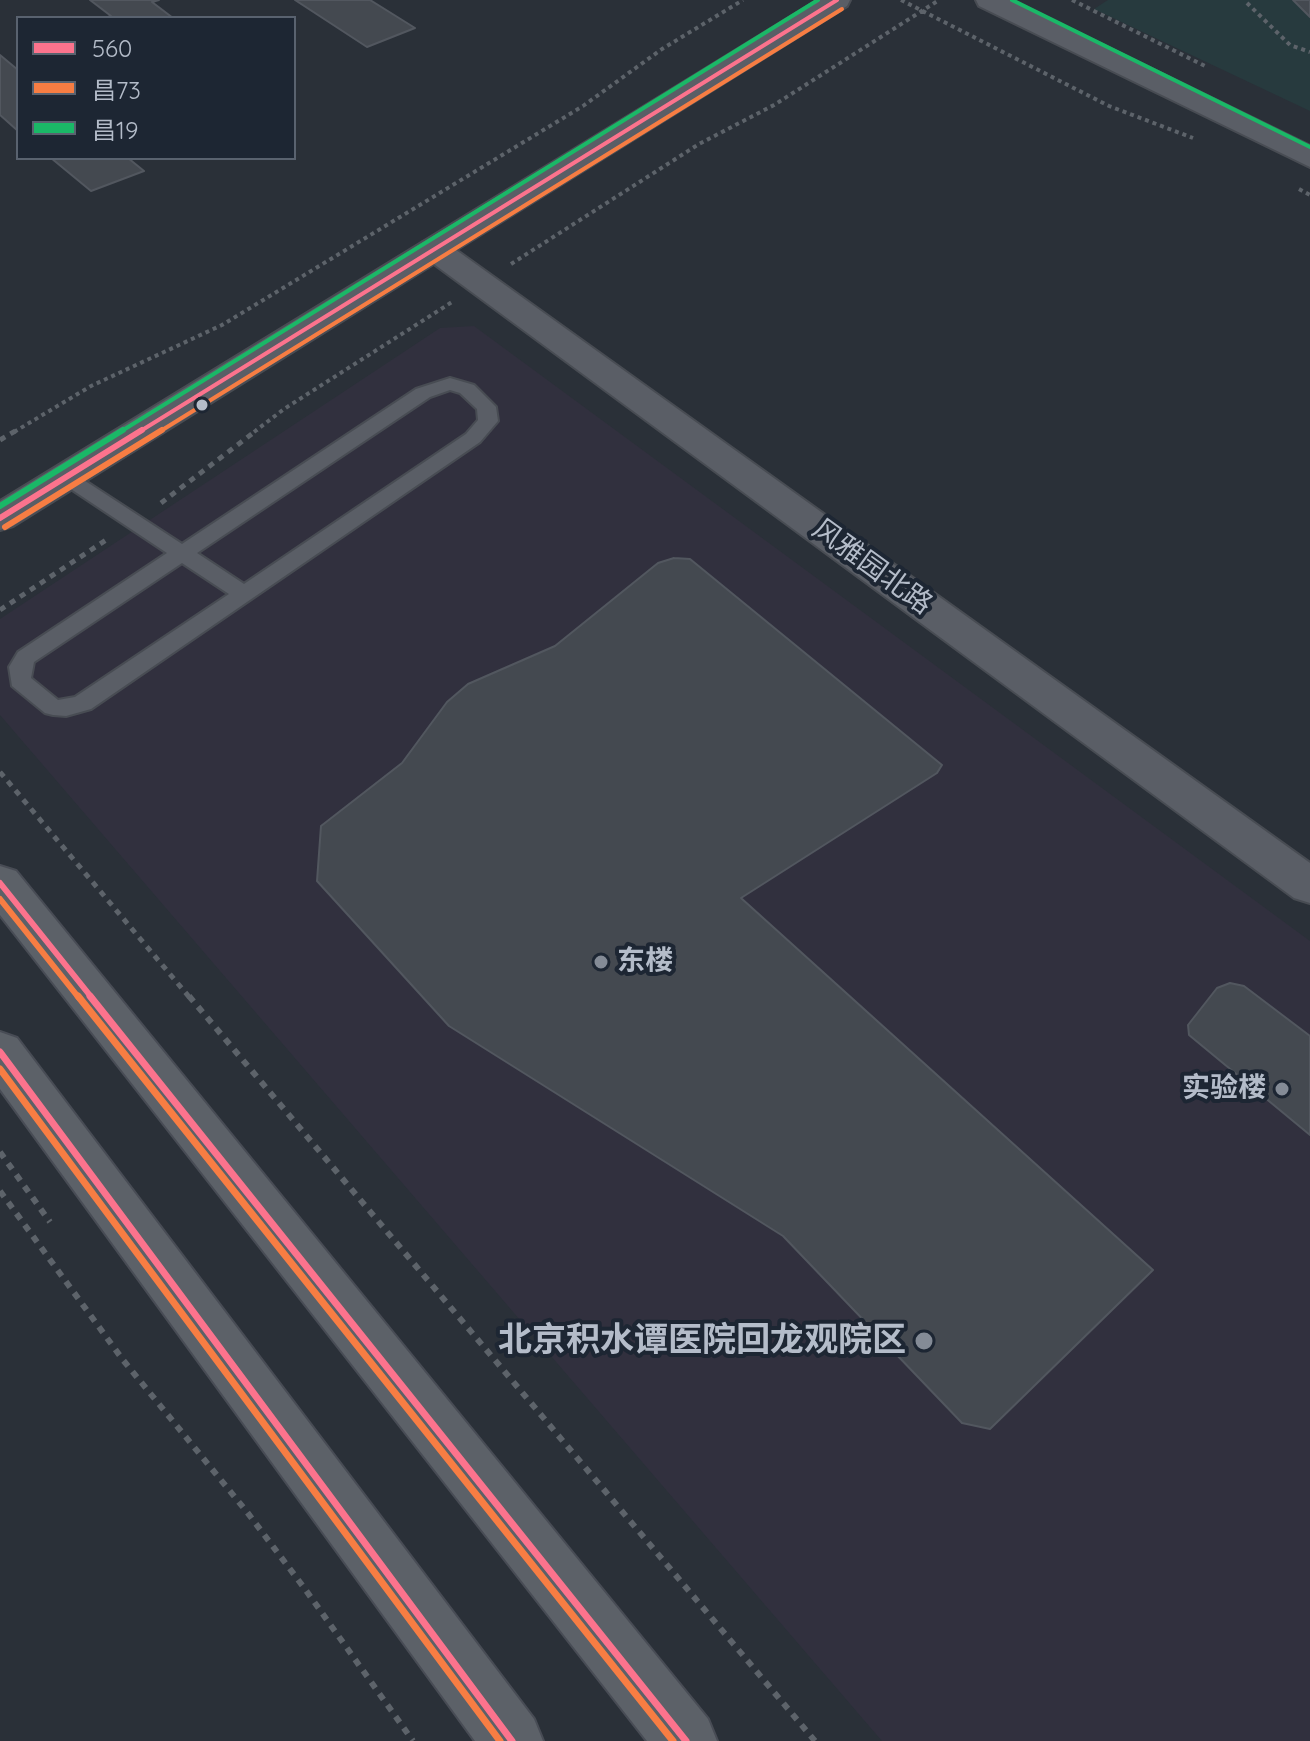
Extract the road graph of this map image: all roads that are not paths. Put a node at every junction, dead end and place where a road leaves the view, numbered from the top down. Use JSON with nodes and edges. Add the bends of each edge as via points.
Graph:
{"nodes":[{"id":1,"x":837,"y":0,"type":"edge"},
{"id":2,"x":989,"y":0,"type":"edge"},
{"id":3,"x":1310,"y":158,"type":"edge"},
{"id":4,"x":434,"y":249,"type":"junction"},
{"id":5,"x":62,"y":479,"type":"junction"},
{"id":6,"x":0,"y":518,"type":"edge"},
{"id":7,"x":178,"y":556,"type":"junction"},
{"id":8,"x":240,"y":597,"type":"junction"},
{"id":9,"x":0,"y":883,"type":"edge"},
{"id":10,"x":1310,"y":886,"type":"edge"},
{"id":11,"x":0,"y":1052,"type":"edge"},
{"id":12,"x":512,"y":1741,"type":"edge"},
{"id":13,"x":686,"y":1741,"type":"edge"}],
"edges":[{"from":1,"to":4,"type":"street"},
{"from":2,"to":3,"type":"street"},
{"from":4,"to":5,"type":"street"},
{"from":4,"to":10,"type":"street","name":"风雅园北路"},
{"from":5,"to":6,"type":"street"},
{"from":5,"to":7,"type":"lane"},
{"from":7,"to":8,"type":"lane"},
{"from":7,"to":8,"type":"lane","via":[[26,657],[19,672],[24,686],[53,707],[75,707]]},
{"from":7,"to":8,"type":"lane","via":[[431,388],[459,386],[486,407],[488,421],[473,438]]},
{"from":9,"to":13,"type":"main road"},
{"from":11,"to":12,"type":"main road"}]}
